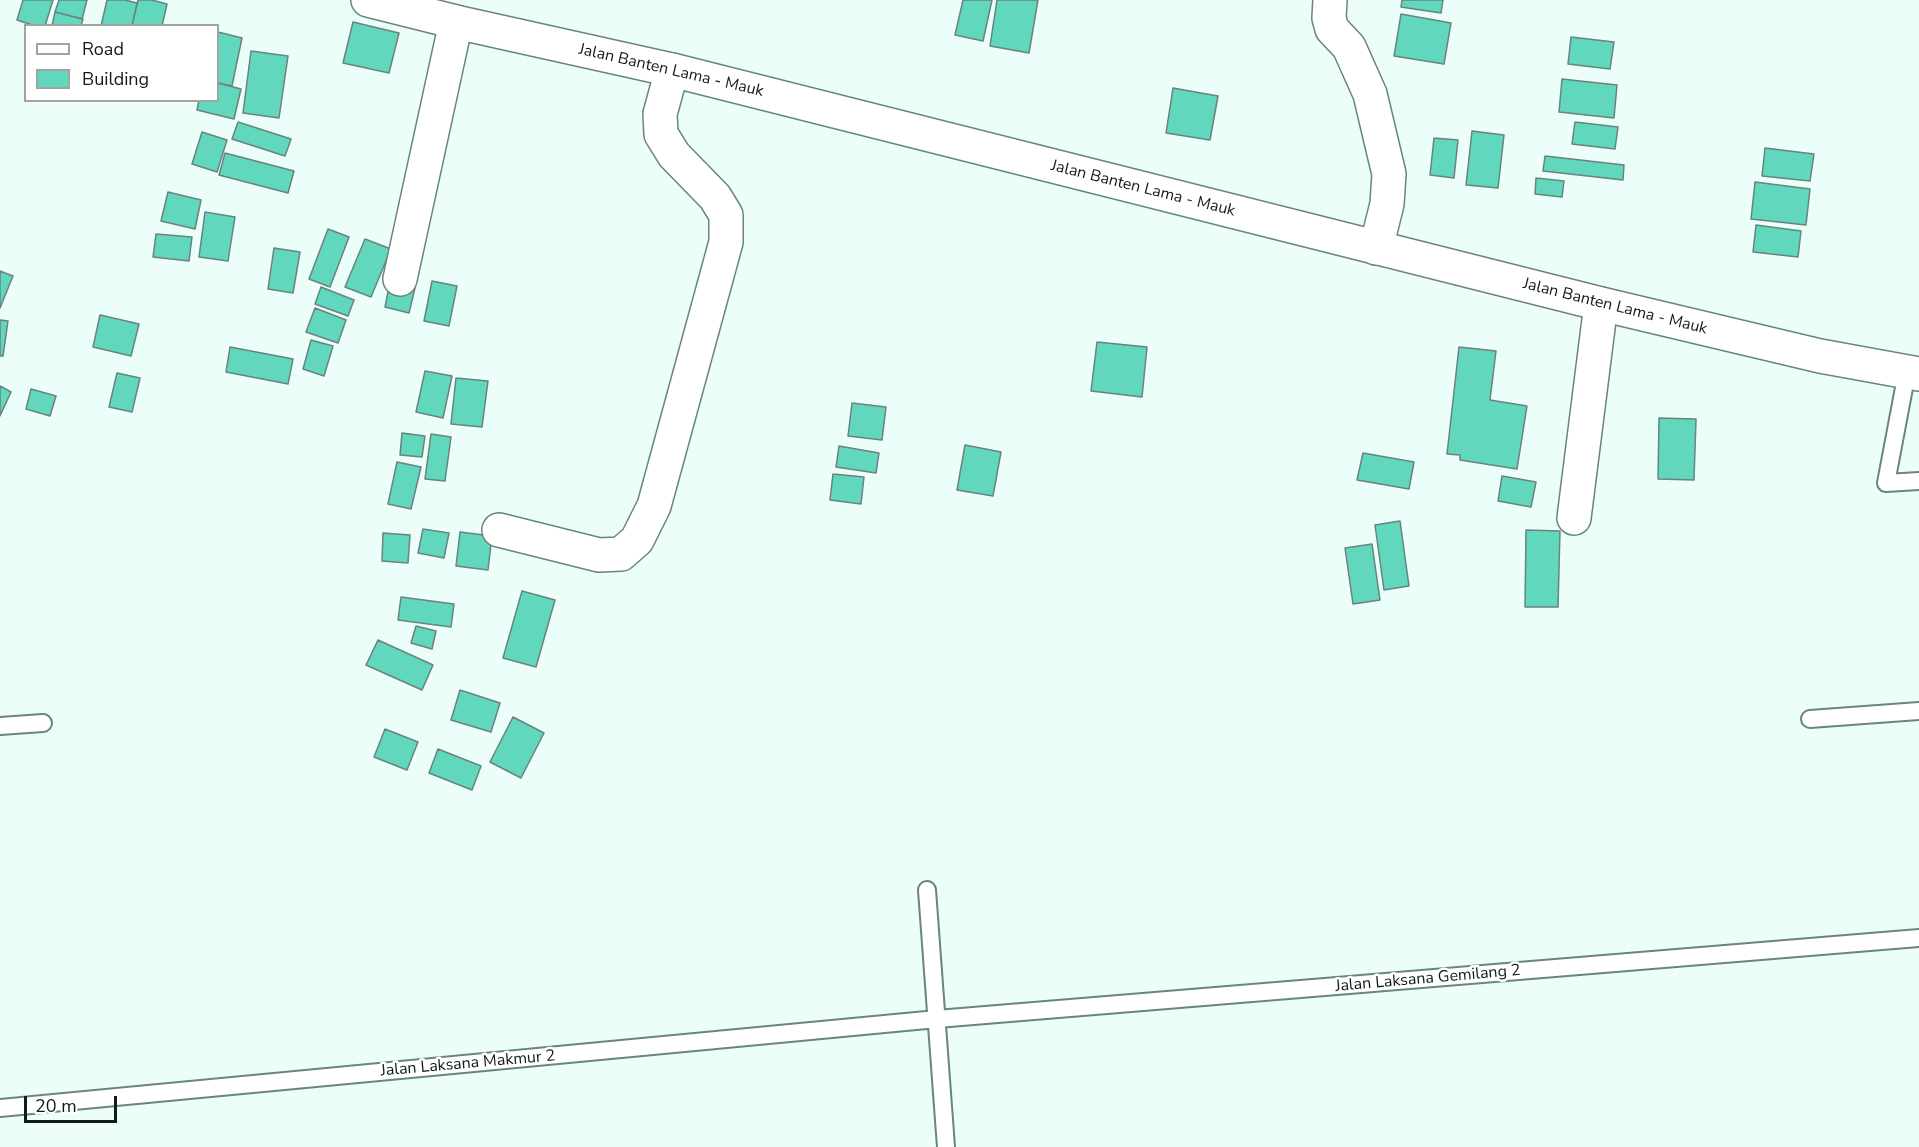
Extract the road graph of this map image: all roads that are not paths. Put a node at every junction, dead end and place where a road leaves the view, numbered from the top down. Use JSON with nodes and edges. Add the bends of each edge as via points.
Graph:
{"nodes":[{"id":1,"x":368,"y":0,"type":"edge"},
{"id":2,"x":1329,"y":0,"type":"edge"},
{"id":3,"x":456,"y":22,"type":"junction"},
{"id":4,"x":672,"y":70,"type":"junction"},
{"id":5,"x":1376,"y":248,"type":"junction"},
{"id":6,"x":400,"y":279,"type":"dead end"},
{"id":7,"x":1601,"y":304,"type":"junction"},
{"id":8,"x":1913,"y":373,"type":"edge"},
{"id":9,"x":1919,"y":481,"type":"edge"},
{"id":10,"x":1574,"y":518,"type":"dead end"},
{"id":11,"x":499,"y":530,"type":"dead end"},
{"id":12,"x":1919,"y":711,"type":"edge"},
{"id":13,"x":1810,"y":720,"type":"dead end"},
{"id":14,"x":43,"y":723,"type":"dead end"},
{"id":15,"x":0,"y":726,"type":"edge"},
{"id":16,"x":927,"y":890,"type":"dead end"},
{"id":17,"x":1919,"y":938,"type":"edge"},
{"id":18,"x":937,"y":1019,"type":"junction"},
{"id":19,"x":0,"y":1108,"type":"edge"},
{"id":20,"x":946,"y":1147,"type":"edge"}],
"edges":[{"from":1,"to":3,"type":"main road","name":"Jalan Banten Lama - Mauk"},
{"from":2,"to":5,"type":"main road","via":[[1332,29],[1349,47],[1370,94],[1389,174],[1388,204]]},
{"from":3,"to":4,"type":"main road","name":"Jalan Banten Lama - Mauk"},
{"from":3,"to":6,"type":"main road"},
{"from":4,"to":5,"type":"main road","name":"Jalan Banten Lama - Mauk"},
{"from":4,"to":11,"type":"main road","via":[[660,114],[661,134],[674,155],[715,197],[726,215],[726,242],[654,506],[637,540],[621,554],[600,555]]},
{"from":5,"to":7,"type":"main road","name":"Jalan Banten Lama - Mauk"},
{"from":7,"to":8,"type":"main road","name":"Jalan Banten Lama - Mauk","via":[[1820,356]]},
{"from":7,"to":10,"type":"main road"},
{"from":8,"to":9,"type":"lane","via":[[1886,483]]},
{"from":12,"to":13,"type":"lane"},
{"from":14,"to":15,"type":"lane"},
{"from":16,"to":18,"type":"lane"},
{"from":17,"to":18,"type":"lane","name":"Jalan Laksana Gemilang 2"},
{"from":18,"to":19,"type":"lane","name":"Jalan Laksana Makmur 2"},
{"from":18,"to":20,"type":"lane"}]}
